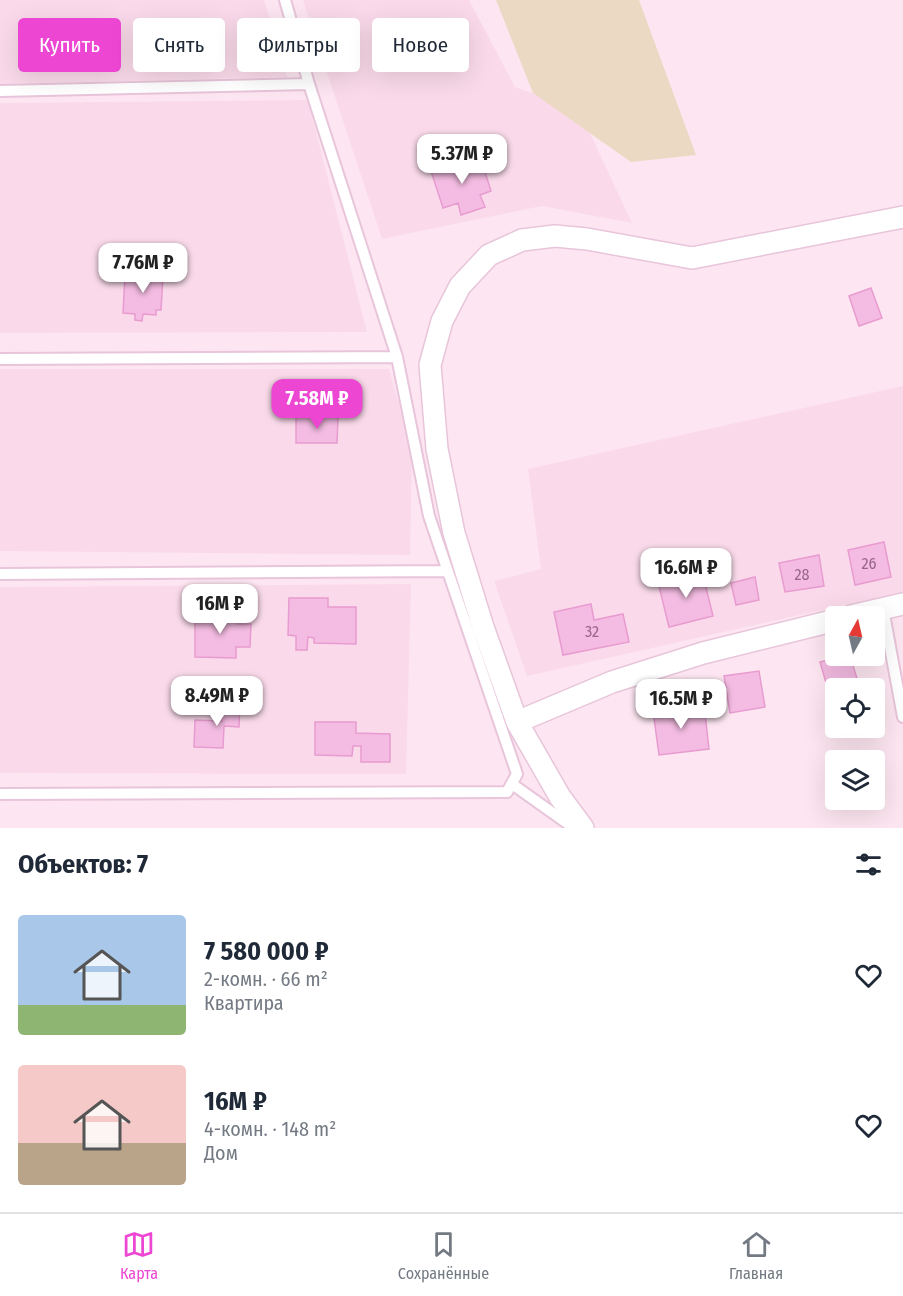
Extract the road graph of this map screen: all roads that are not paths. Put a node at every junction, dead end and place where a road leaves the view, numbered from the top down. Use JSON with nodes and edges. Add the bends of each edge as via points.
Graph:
{"nodes":[{"id":1,"x":285,"y":0,"type":"edge"},
{"id":2,"x":309,"y":84,"type":"junction"},
{"id":3,"x":0,"y":91,"type":"edge"},
{"id":4,"x":903,"y":217,"type":"edge"},
{"id":5,"x":397,"y":357,"type":"junction"},
{"id":6,"x":0,"y":359,"type":"edge"},
{"id":7,"x":447,"y":572,"type":"junction"},
{"id":8,"x":0,"y":574,"type":"edge"},
{"id":9,"x":893,"y":607,"type":"edge"},
{"id":10,"x":825,"y":623,"type":"edge"},
{"id":11,"x":903,"y":717,"type":"edge"},
{"id":12,"x":517,"y":722,"type":"junction"},
{"id":13,"x":512,"y":784,"type":"junction"},
{"id":14,"x":0,"y":794,"type":"edge"},
{"id":15,"x":574,"y":828,"type":"edge"},
{"id":16,"x":583,"y":828,"type":"edge"}],
"edges":[{"from":1,"to":2,"type":"lane"},
{"from":2,"to":3,"type":"lane"},
{"from":2,"to":5,"type":"lane"},
{"from":4,"to":12,"type":"street","via":[[692,258],[587,239],[555,236],[522,240],[489,255],[460,286],[442,321],[430,364],[437,449],[454,533]]},
{"from":5,"to":6,"type":"lane"},
{"from":5,"to":7,"type":"lane","via":[[429,516]]},
{"from":7,"to":8,"type":"lane"},
{"from":7,"to":13,"type":"lane","via":[[517,774]]},
{"from":9,"to":11,"type":"lane"},
{"from":10,"to":12,"type":"street","via":[[703,653],[612,682]]},
{"from":12,"to":16,"type":"street","via":[[560,797]]},
{"from":13,"to":14,"type":"lane","via":[[507,792]]},
{"from":13,"to":15,"type":"lane"}]}
